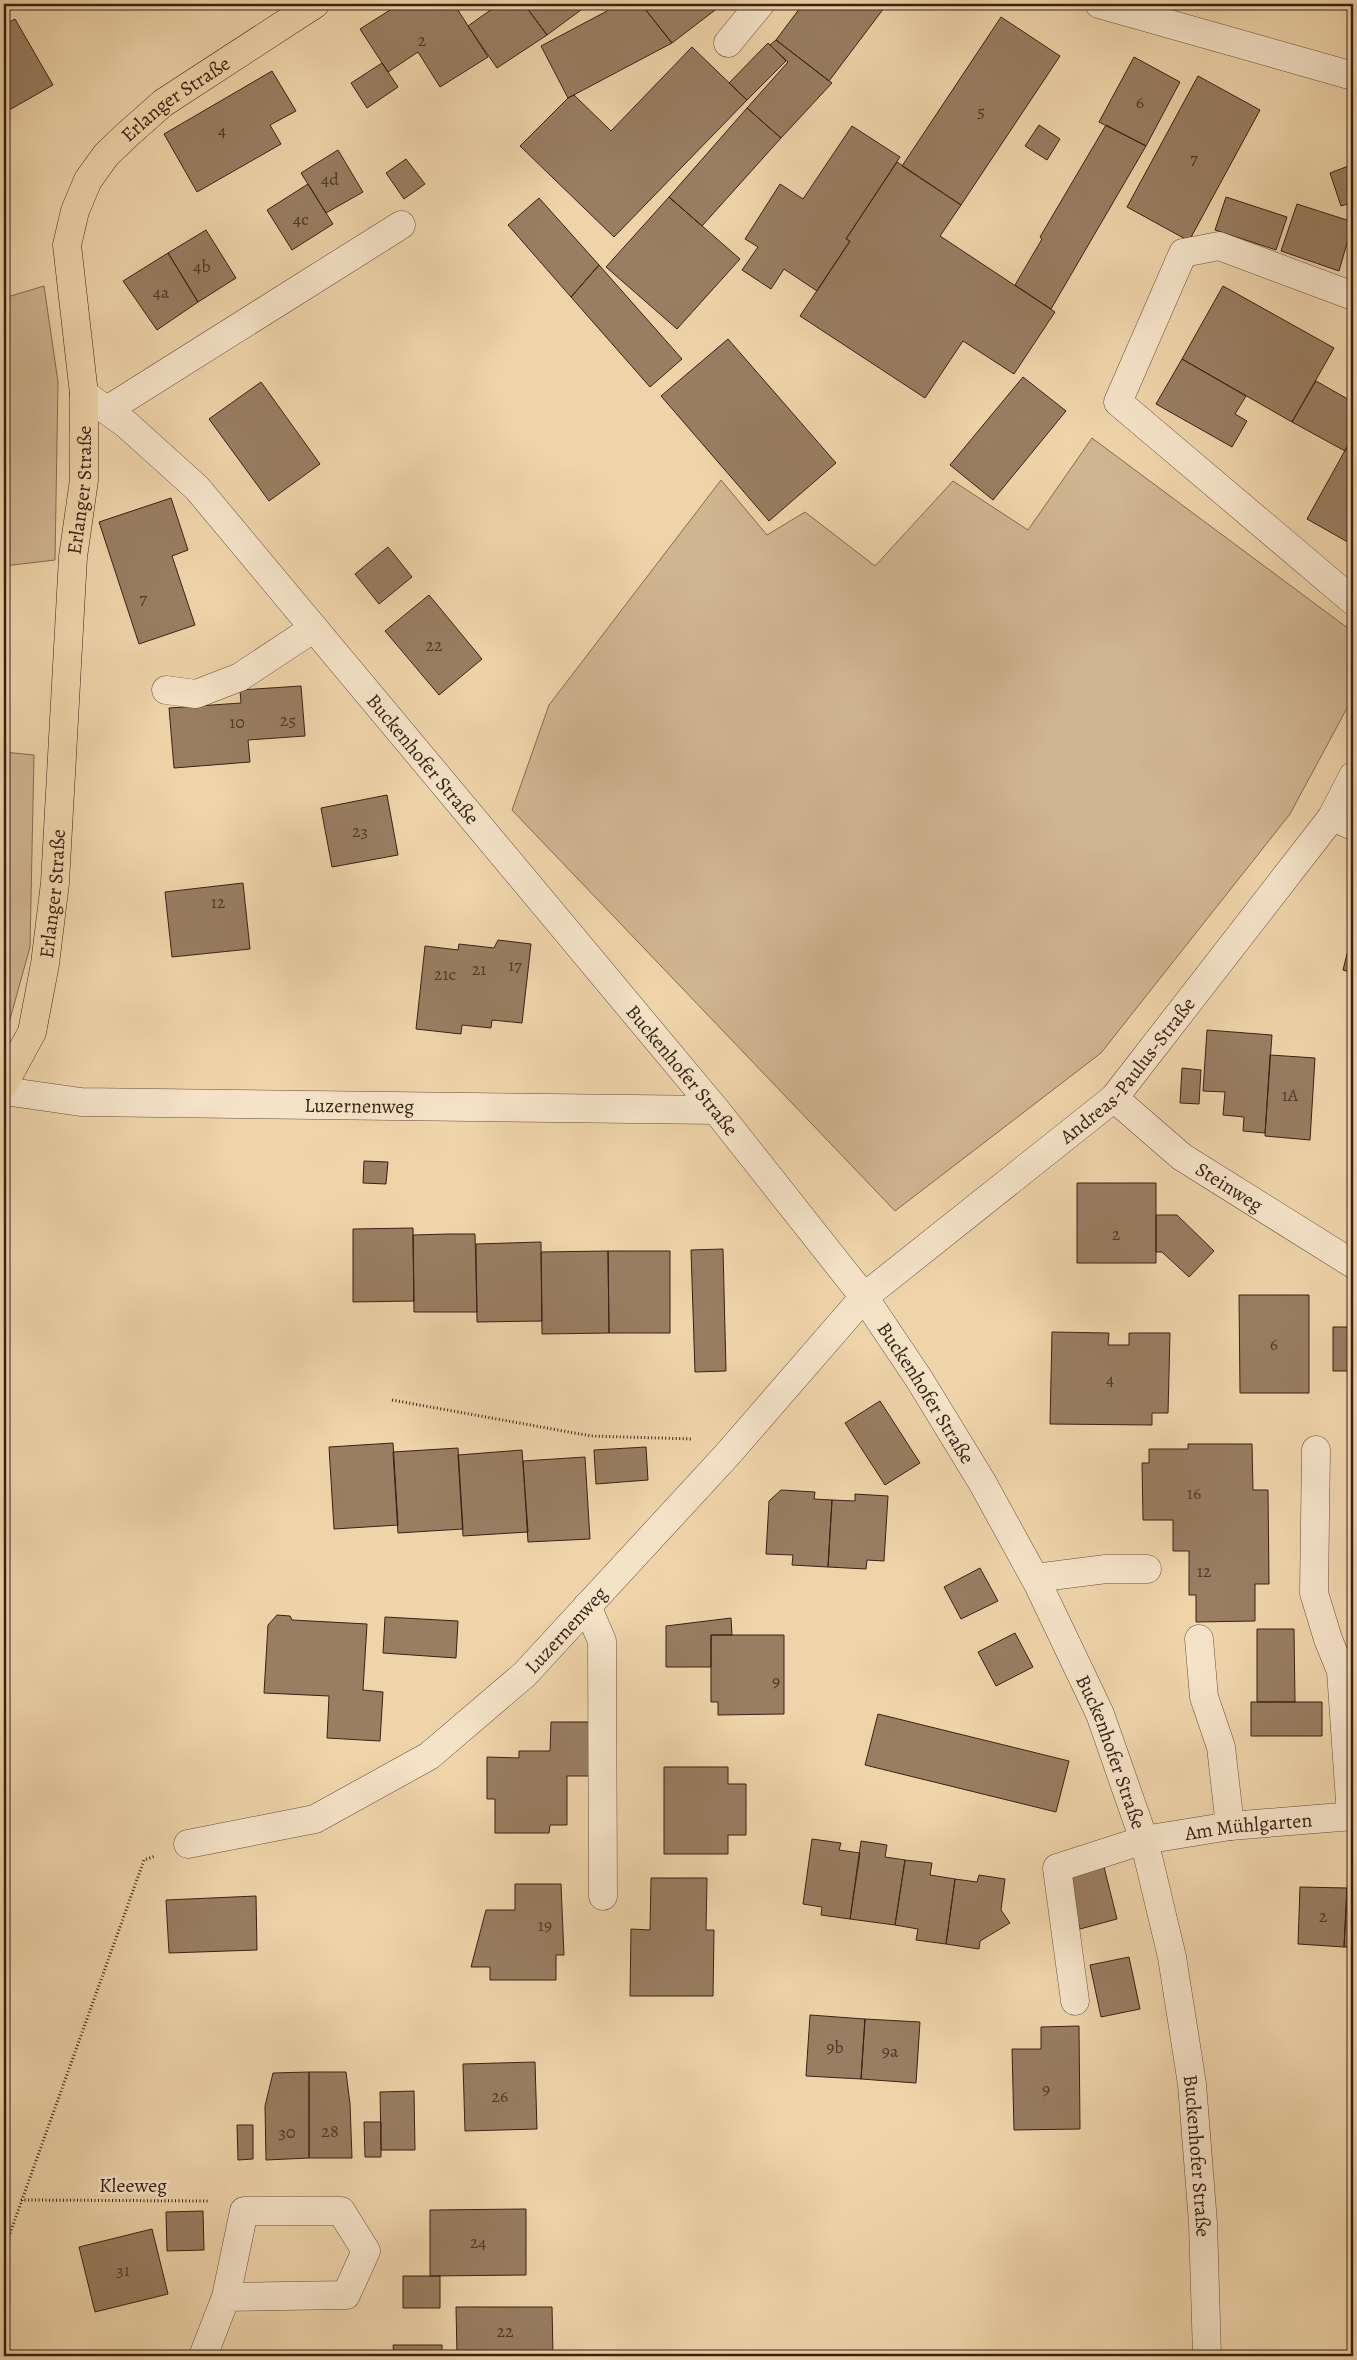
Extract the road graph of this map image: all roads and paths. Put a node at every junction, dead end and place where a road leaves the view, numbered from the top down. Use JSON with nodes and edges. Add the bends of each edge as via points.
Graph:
{"nodes":[{"id":1,"x":315,"y":4,"type":"edge"},
{"id":2,"x":760,"y":4,"type":"edge"},
{"id":3,"x":1100,"y":4,"type":"edge"},
{"id":4,"x":728,"y":43,"type":"dead end"},
{"id":5,"x":1353,"y":76,"type":"edge"},
{"id":6,"x":401,"y":225,"type":"dead end"},
{"id":7,"x":1353,"y":296,"type":"edge"},
{"id":8,"x":84,"y":394,"type":"junction"},
{"id":9,"x":107,"y":410,"type":"junction"},
{"id":10,"x":1353,"y":601,"type":"edge"},
{"id":11,"x":314,"y":628,"type":"junction"},
{"id":12,"x":166,"y":690,"type":"dead end"},
{"id":13,"x":1353,"y":776,"type":"edge"},
{"id":14,"x":1342,"y":822,"type":"edge"},
{"id":15,"x":4,"y":1084,"type":"edge"},
{"id":16,"x":4,"y":1091,"type":"edge"},
{"id":17,"x":1114,"y":1098,"type":"junction"},
{"id":18,"x":716,"y":1110,"type":"junction"},
{"id":19,"x":1353,"y":1264,"type":"edge"},
{"id":20,"x":864,"y":1297,"type":"junction"},
{"id":21,"x":392,"y":1400,"type":"dead end"},
{"id":22,"x":1316,"y":1450,"type":"dead end"},
{"id":23,"x":727,"y":1455,"type":"junction"},
{"id":24,"x":1147,"y":1569,"type":"dead end"},
{"id":25,"x":1035,"y":1578,"type":"junction"},
{"id":26,"x":587,"y":1606,"type":"junction"},
{"id":27,"x":1199,"y":1640,"type":"dead end"},
{"id":28,"x":1352,"y":1816,"type":"edge"},
{"id":29,"x":1230,"y":1826,"type":"junction"},
{"id":30,"x":1144,"y":1840,"type":"junction"},
{"id":31,"x":188,"y":1844,"type":"joint"},
{"id":32,"x":604,"y":1896,"type":"dead end"},
{"id":33,"x":1075,"y":2000,"type":"dead end"},
{"id":34,"x":22,"y":2200,"type":"junction"},
{"id":35,"x":244,"y":2210,"type":"junction"},
{"id":36,"x":4,"y":2250,"type":"edge"},
{"id":37,"x":226,"y":2297,"type":"junction"},
{"id":38,"x":203,"y":2356,"type":"edge"},
{"id":39,"x":1207,"y":2356,"type":"edge"}],
"edges":[{"from":1,"to":8,"type":"main road","name":"Erlanger Straße","via":[[163,103],[106,155],[88,180],[75,211],[67,245]]},
{"from":2,"to":4,"type":"street"},
{"from":3,"to":5,"type":"street"},
{"from":6,"to":9,"type":"street"},
{"from":7,"to":10,"type":"street","via":[[1218,246],[1183,253],[1118,402]]},
{"from":8,"to":9,"type":"street","name":"Buckenhofer Straße"},
{"from":8,"to":15,"type":"main road","name":"Erlanger Straße","via":[[84,480],[72,557],[54,884],[45,964],[32,1032]]},
{"from":9,"to":11,"type":"street","name":"Buckenhofer Straße","via":[[197,488]]},
{"from":11,"to":12,"type":"street","via":[[240,677],[196,694]]},
{"from":11,"to":18,"type":"street","name":"Buckenhofer Straße"},
{"from":13,"to":14,"type":"street","name":"Andreas-Paulus-Straße"},
{"from":14,"to":17,"type":"street","name":"Andreas-Paulus-Straße"},
{"from":16,"to":18,"type":"street","name":"Luzernenweg","via":[[81,1102]]},
{"from":17,"to":19,"type":"street","name":"Steinweg","via":[[1182,1157]]},
{"from":17,"to":20,"type":"street","name":"Andreas-Paulus-Straße"},
{"from":18,"to":20,"type":"street","name":"Buckenhofer Straße"},
{"from":20,"to":23,"type":"street","name":"Luzernenweg"},
{"from":20,"to":25,"type":"street","name":"Buckenhofer Straße","via":[[972,1466]]},
{"from":21,"to":23,"type":"path","via":[[591,1436],[708,1439]]},
{"from":22,"to":28,"type":"street","via":[[1314,1593],[1341,1671]]},
{"from":23,"to":26,"type":"street","name":"Luzernenweg"},
{"from":24,"to":25,"type":"street","via":[[1106,1569]]},
{"from":25,"to":30,"type":"street","name":"Buckenhofer Straße","via":[[1100,1714]]},
{"from":26,"to":31,"type":"street","name":"Luzernenweg","via":[[525,1674],[429,1756],[315,1819]]},
{"from":26,"to":32,"type":"street","via":[[602,1642]]},
{"from":27,"to":29,"type":"street","via":[[1204,1697],[1221,1747]]},
{"from":28,"to":29,"type":"street","name":"Am Mühlgarten"},
{"from":29,"to":30,"type":"street","name":"Am Mühlgarten"},
{"from":30,"to":33,"type":"street","name":"Buckenhofer Straße","via":[[1057,1868]]},
{"from":30,"to":39,"type":"street","name":"Buckenhofer Straße","via":[[1172,1957],[1192,2084],[1203,2223]]},
{"from":31,"to":34,"type":"path","via":[[144,1860]]},
{"from":34,"to":35,"type":"path","name":"Kleeweg","via":[[208,2200]]},
{"from":34,"to":36,"type":"path"},
{"from":35,"to":37,"type":"street"},
{"from":35,"to":37,"type":"street","via":[[341,2210],[366,2250],[346,2295]]},
{"from":37,"to":38,"type":"street"}]}
